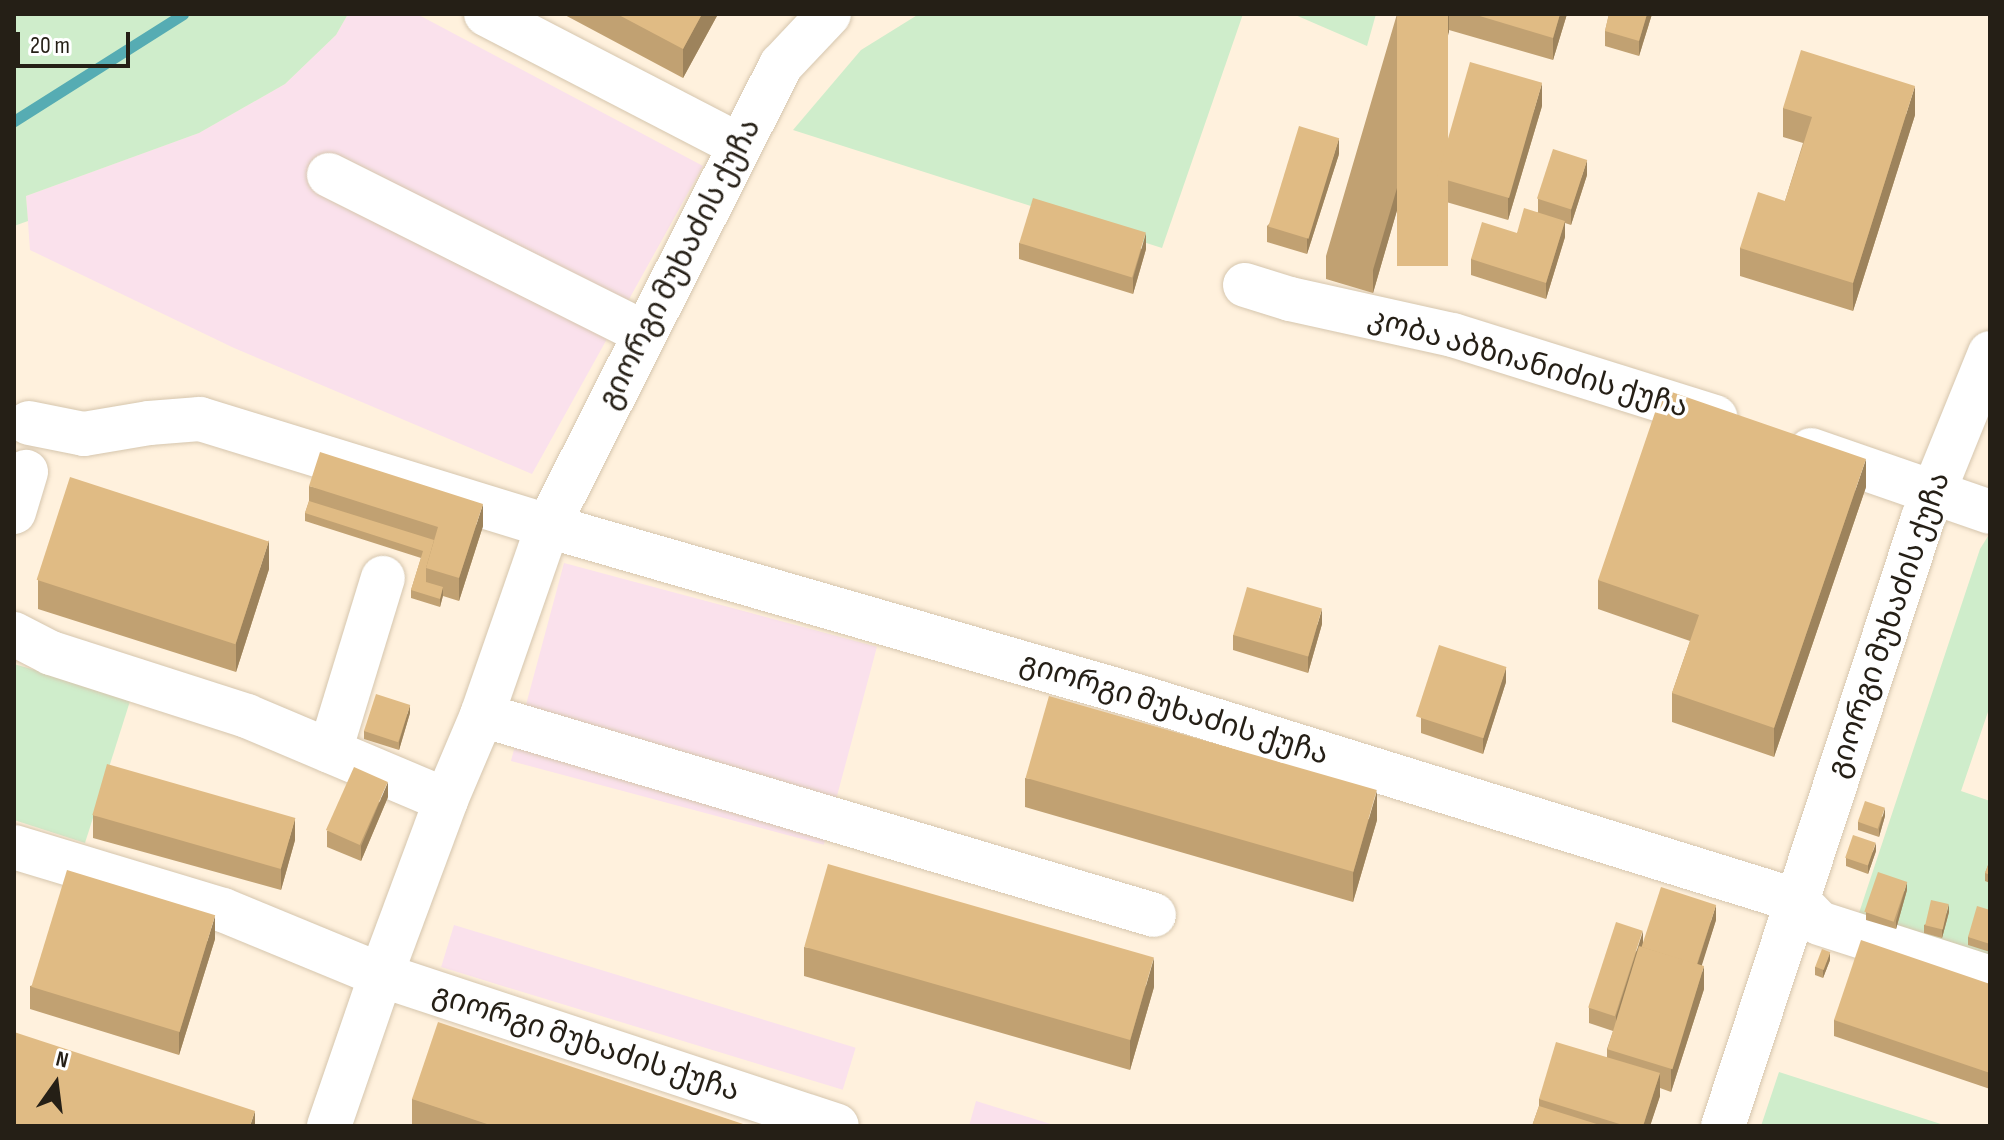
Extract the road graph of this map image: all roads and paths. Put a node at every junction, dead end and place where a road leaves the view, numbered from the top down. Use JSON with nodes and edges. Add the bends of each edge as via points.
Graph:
{"nodes":[{"id":1,"x":486,"y":14,"type":"edge"},
{"id":2,"x":808,"y":14,"type":"edge"},
{"id":3,"x":829,"y":14,"type":"edge"},
{"id":4,"x":781,"y":65,"type":"junction"},
{"id":5,"x":739,"y":145,"type":"junction"},
{"id":6,"x":329,"y":175,"type":"dead end"},
{"id":7,"x":1245,"y":285,"type":"dead end"},
{"id":8,"x":644,"y":333,"type":"junction"},
{"id":9,"x":1990,"y":353,"type":"edge"},
{"id":10,"x":29,"y":423,"type":"dead end"},
{"id":11,"x":1932,"y":493,"type":"junction"},
{"id":12,"x":1990,"y":512,"type":"edge"},
{"id":13,"x":548,"y":526,"type":"junction"},
{"id":14,"x":383,"y":578,"type":"dead end"},
{"id":15,"x":14,"y":634,"type":"edge"},
{"id":16,"x":482,"y":715,"type":"junction"},
{"id":17,"x":330,"y":751,"type":"junction"},
{"id":18,"x":446,"y":800,"type":"junction"},
{"id":19,"x":14,"y":847,"type":"edge"},
{"id":20,"x":1798,"y":901,"type":"junction"},
{"id":21,"x":1154,"y":915,"type":"dead end"},
{"id":22,"x":381,"y":975,"type":"junction"},
{"id":23,"x":1990,"y":978,"type":"edge"},
{"id":24,"x":329,"y":1126,"type":"edge"},
{"id":25,"x":837,"y":1126,"type":"edge"},
{"id":26,"x":1723,"y":1126,"type":"edge"}],
"edges":[{"from":1,"to":5,"type":"street"},
{"from":2,"to":4,"type":"street"},
{"from":3,"to":4,"type":"street","name":"გიორგი მუხაძის ქუჩა"},
{"from":4,"to":5,"type":"street","name":"გიორგი მუხაძის ქუჩა"},
{"from":5,"to":8,"type":"street","name":"გიორგი მუხაძის ქუჩა"},
{"from":6,"to":8,"type":"street"},
{"from":7,"to":11,"type":"street","name":"კობა აბზიანიძის ქუჩა","via":[[1453,335]]},
{"from":8,"to":13,"type":"street","name":"გიორგი მუხაძის ქუჩა"},
{"from":9,"to":11,"type":"street","name":"გიორგი მუხაძის ქუჩა"},
{"from":10,"to":13,"type":"street","via":[[84,434],[200,419]]},
{"from":11,"to":12,"type":"street","name":"კობა აბზიანიძის ქუჩა"},
{"from":11,"to":20,"type":"street","name":"გიორგი მუხაძის ქუჩა"},
{"from":13,"to":16,"type":"street","name":"გიორგი მუხაძის ქუჩა"},
{"from":13,"to":20,"type":"street","name":"გიორგი მუხაძის ქუჩა","via":[[1137,696]]},
{"from":14,"to":17,"type":"street"},
{"from":15,"to":17,"type":"street","via":[[51,653],[247,716]]},
{"from":16,"to":18,"type":"street","name":"გიორგი მუხაძის ქუჩა"},
{"from":16,"to":21,"type":"street"},
{"from":17,"to":18,"type":"street"},
{"from":18,"to":22,"type":"street","name":"გიორგი მუხაძის ქუჩა"},
{"from":19,"to":22,"type":"street","via":[[223,910]]},
{"from":20,"to":23,"type":"street","via":[[1819,923]]},
{"from":20,"to":26,"type":"street","name":"გიორგი მუხაძის ქუჩა"},
{"from":22,"to":24,"type":"street","name":"გიორგი მუხაძის ქუჩა"},
{"from":22,"to":25,"type":"street","name":"გიორგი მუხაძის ქუჩა"}]}
